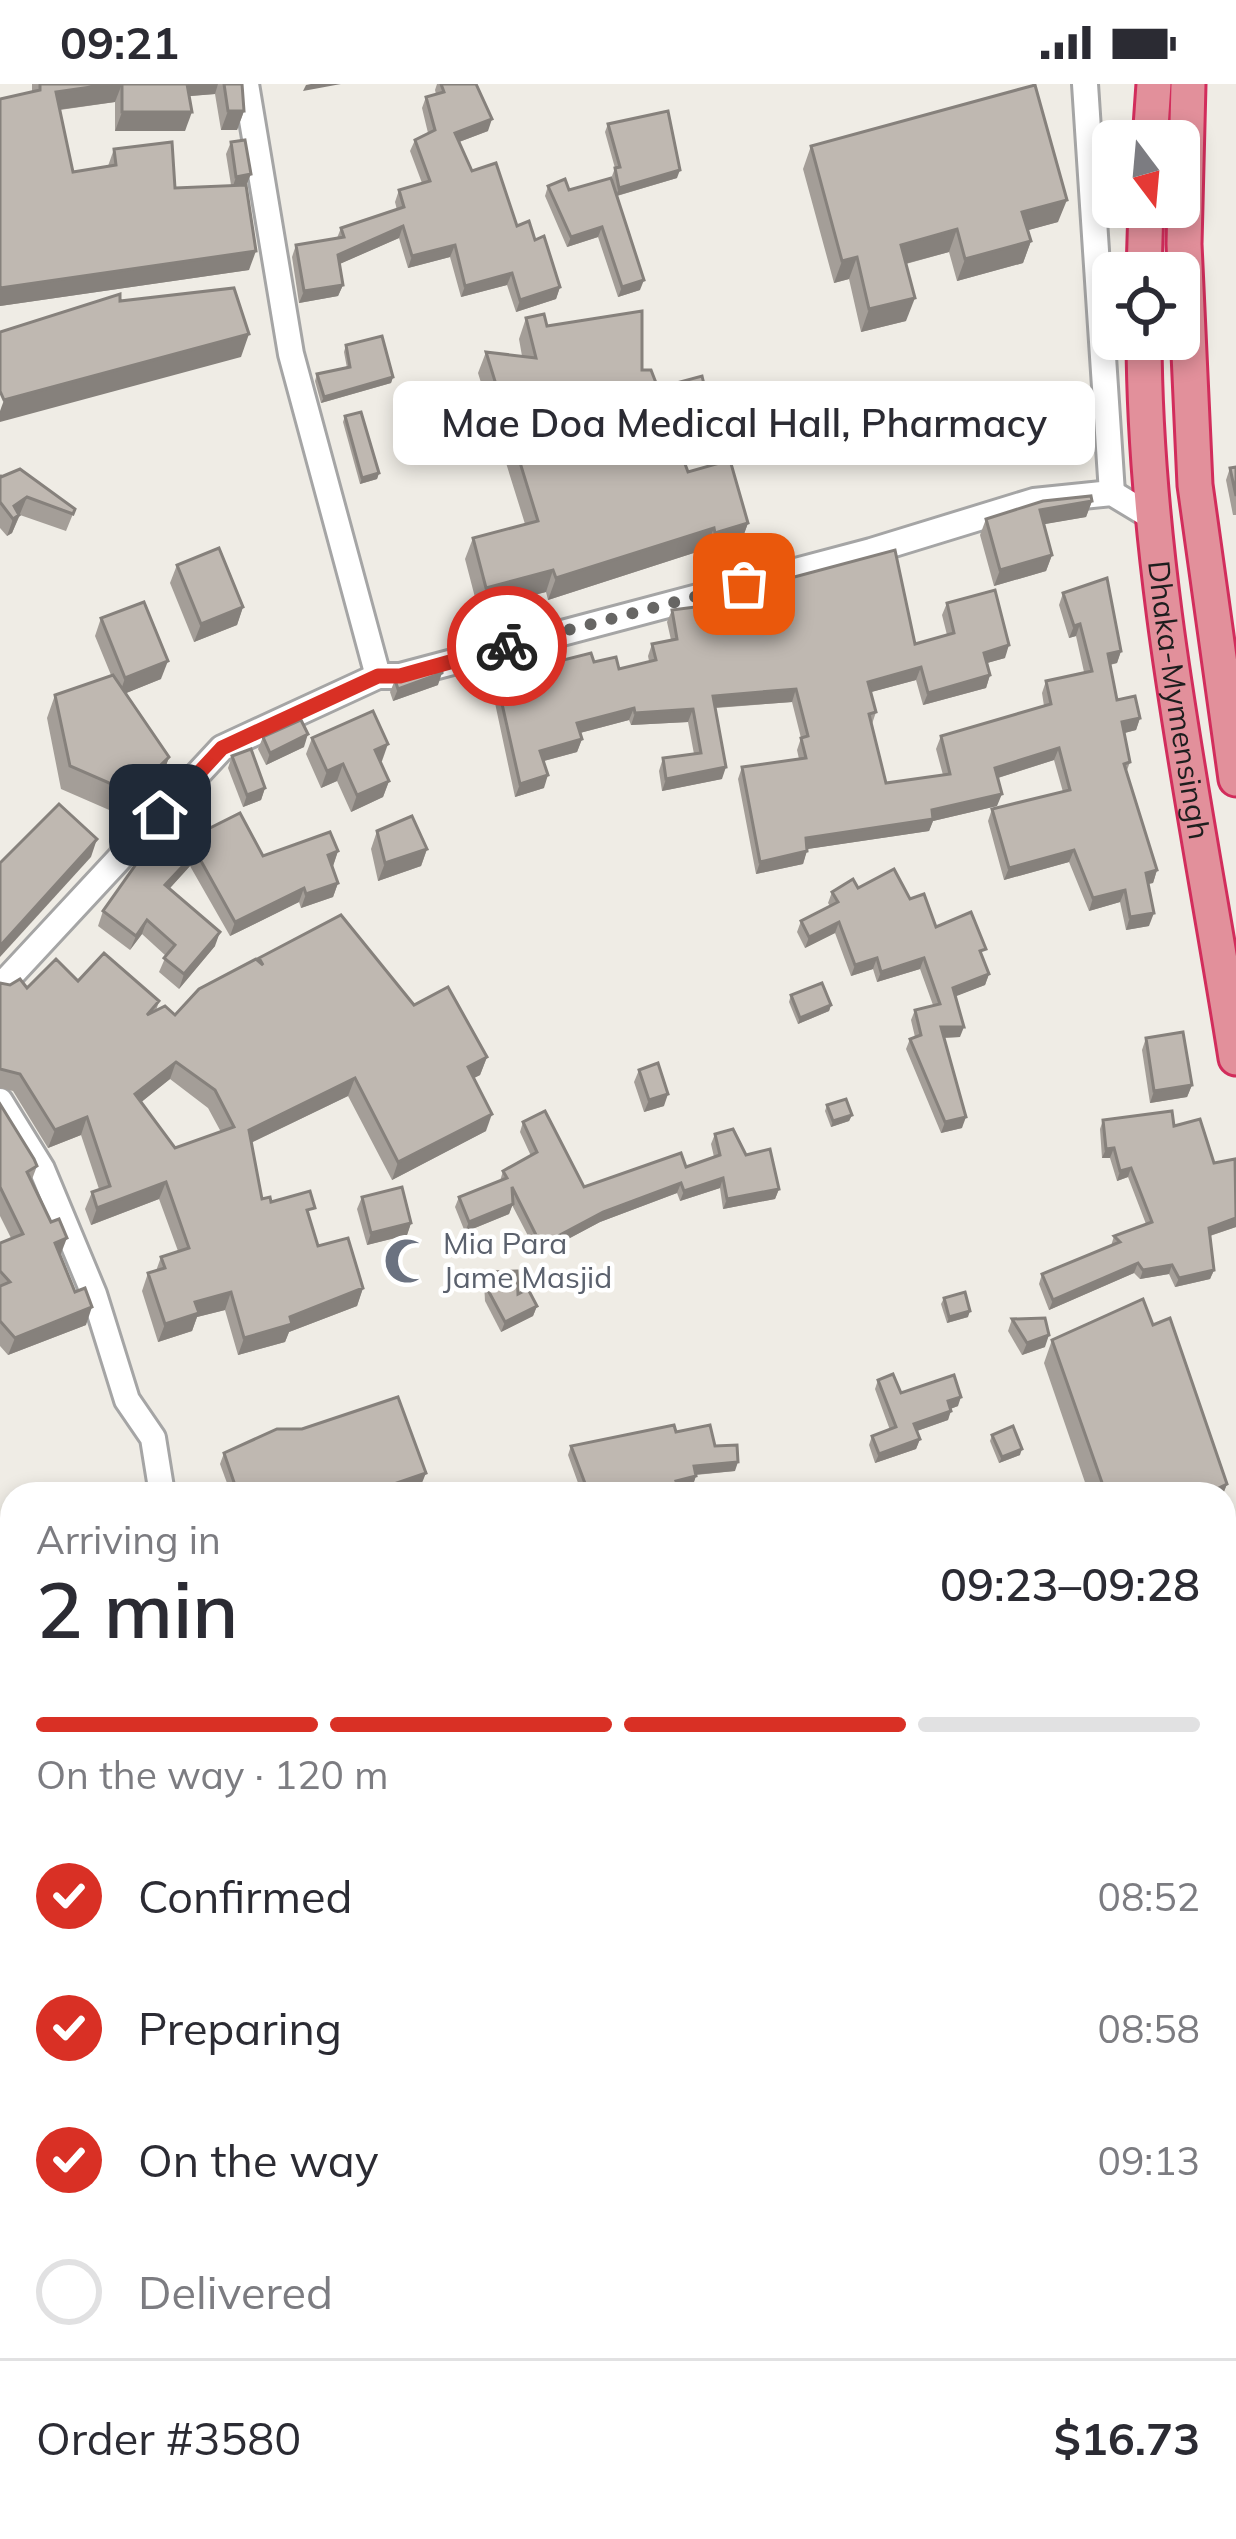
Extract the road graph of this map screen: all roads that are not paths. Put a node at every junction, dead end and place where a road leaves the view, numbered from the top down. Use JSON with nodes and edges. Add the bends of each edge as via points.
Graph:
{"nodes":[{"id":1,"x":246,"y":84,"type":"edge"},
{"id":2,"x":1085,"y":84,"type":"edge"},
{"id":3,"x":1154,"y":84,"type":"edge"},
{"id":4,"x":1188,"y":84,"type":"edge"},
{"id":5,"x":1151,"y":120,"type":"edge"},
{"id":6,"x":1145,"y":360,"type":"edge"},
{"id":7,"x":1112,"y":493,"type":"junction"},
{"id":8,"x":1155,"y":519,"type":"junction"},
{"id":9,"x":378,"y":676,"type":"junction"},
{"id":10,"x":1236,"y":779,"type":"edge"},
{"id":11,"x":0,"y":987,"type":"edge"},
{"id":12,"x":1236,"y":1058,"type":"edge"},
{"id":13,"x":0,"y":1101,"type":"edge"},
{"id":14,"x":160,"y":1482,"type":"edge"}],
"edges":[{"from":1,"to":9,"type":"street","via":[[291,354]]},
{"from":2,"to":7,"type":"street"},
{"from":3,"to":5,"type":"highway"},
{"from":4,"to":10,"type":"highway","name":"Dhaka-Mymensingh","via":[[1184,244],[1195,484]]},
{"from":6,"to":8,"type":"highway","name":"Dhaka-Mymensingh"},
{"from":7,"to":8,"type":"street"},
{"from":7,"to":9,"type":"street","via":[[1034,501],[871,551]]},
{"from":8,"to":12,"type":"highway","name":"Dhaka-Mymensingh"},
{"from":9,"to":11,"type":"street","via":[[222,748]]},
{"from":13,"to":14,"type":"street","via":[[42,1169],[128,1400],[153,1438]]}]}
